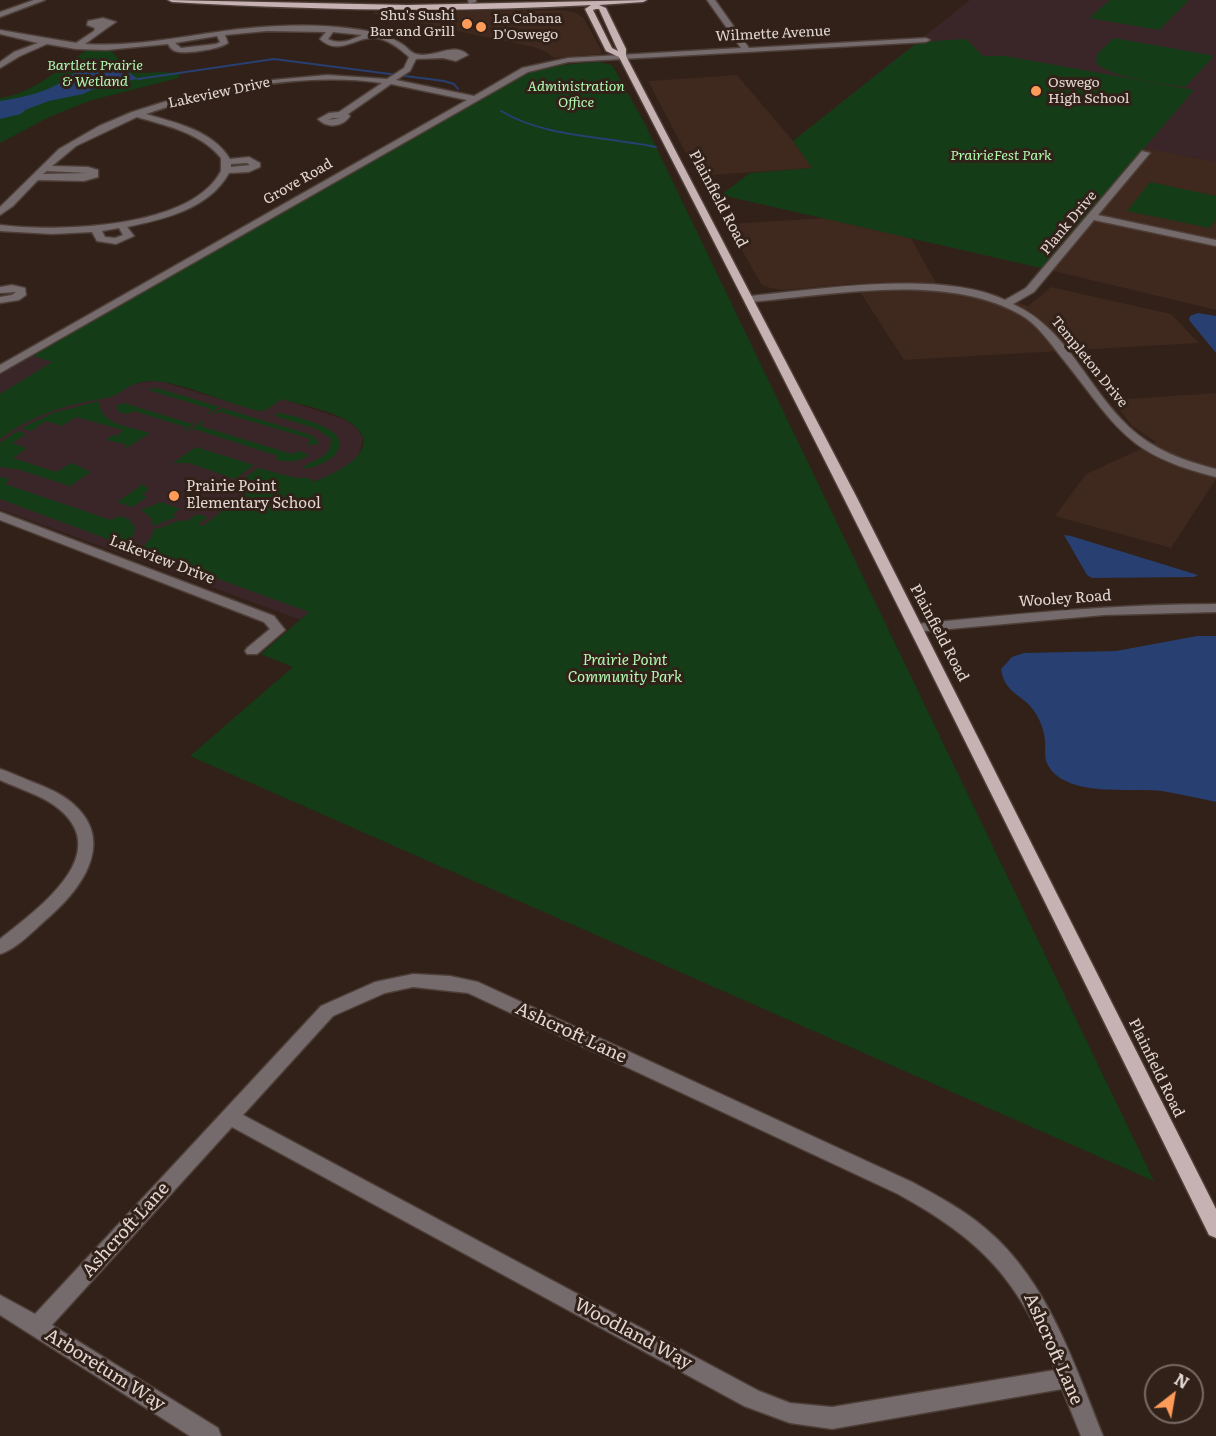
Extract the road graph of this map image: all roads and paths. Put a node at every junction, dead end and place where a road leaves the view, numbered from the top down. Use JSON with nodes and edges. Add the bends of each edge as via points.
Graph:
{"nodes":[{"id":1,"x":41,"y":0,"type":"edge"},
{"id":2,"x":172,"y":0,"type":"edge"},
{"id":3,"x":254,"y":0,"type":"edge"},
{"id":4,"x":641,"y":0,"type":"edge"},
{"id":5,"x":711,"y":0,"type":"edge"},
{"id":6,"x":472,"y":1,"type":"edge"},
{"id":7,"x":531,"y":2,"type":"edge"},
{"id":8,"x":594,"y":3,"type":"edge"},
{"id":9,"x":0,"y":15,"type":"edge"},
{"id":10,"x":594,"y":19,"type":"junction"},
{"id":11,"x":608,"y":19,"type":"junction"},
{"id":12,"x":99,"y":27,"type":"dead end"},
{"id":13,"x":331,"y":30,"type":"junction"},
{"id":14,"x":0,"y":32,"type":"edge"},
{"id":15,"x":223,"y":33,"type":"junction"},
{"id":16,"x":370,"y":34,"type":"junction"},
{"id":17,"x":926,"y":40,"type":"dead end"},
{"id":18,"x":170,"y":42,"type":"junction"},
{"id":19,"x":44,"y":43,"type":"junction"},
{"id":20,"x":76,"y":47,"type":"junction"},
{"id":21,"x":746,"y":50,"type":"junction"},
{"id":22,"x":443,"y":56,"type":"dead end"},
{"id":23,"x":622,"y":56,"type":"junction"},
{"id":24,"x":413,"y":57,"type":"junction"},
{"id":25,"x":0,"y":66,"type":"edge"},
{"id":26,"x":396,"y":77,"type":"junction"},
{"id":27,"x":472,"y":98,"type":"junction"},
{"id":28,"x":138,"y":114,"type":"junction"},
{"id":29,"x":341,"y":115,"type":"dead end"},
{"id":30,"x":1145,"y":153,"type":"dead end"},
{"id":31,"x":43,"y":168,"type":"junction"},
{"id":32,"x":35,"y":177,"type":"junction"},
{"id":33,"x":0,"y":212,"type":"edge"},
{"id":34,"x":1092,"y":217,"type":"junction"},
{"id":35,"x":0,"y":228,"type":"edge"},
{"id":36,"x":1216,"y":243,"type":"edge"},
{"id":37,"x":0,"y":290,"type":"edge"},
{"id":38,"x":751,"y":299,"type":"junction"},
{"id":39,"x":0,"y":300,"type":"edge"},
{"id":40,"x":1007,"y":303,"type":"junction"},
{"id":41,"x":0,"y":370,"type":"edge"},
{"id":42,"x":1216,"y":473,"type":"edge"},
{"id":43,"x":0,"y":516,"type":"edge"},
{"id":44,"x":1216,"y":608,"type":"edge"},
{"id":45,"x":916,"y":628,"type":"junction"},
{"id":46,"x":252,"y":651,"type":"dead end"},
{"id":47,"x":0,"y":774,"type":"edge"},
{"id":48,"x":0,"y":948,"type":"edge"},
{"id":49,"x":230,"y":1117,"type":"junction"},
{"id":50,"x":1216,"y":1229,"type":"edge"},
{"id":51,"x":0,"y":1304,"type":"edge"},
{"id":52,"x":37,"y":1327,"type":"junction"},
{"id":53,"x":1068,"y":1377,"type":"junction"},
{"id":54,"x":210,"y":1436,"type":"edge"},
{"id":55,"x":1092,"y":1436,"type":"edge"}],
"edges":[{"from":1,"to":9,"type":"street"},
{"from":2,"to":7,"type":"main road","via":[[330,7]]},
{"from":3,"to":6,"type":"main road"},
{"from":4,"to":8,"type":"main road"},
{"from":4,"to":11,"type":"main road","via":[[613,8]]},
{"from":5,"to":21,"type":"street"},
{"from":6,"to":7,"type":"main road"},
{"from":7,"to":8,"type":"main road"},
{"from":7,"to":10,"type":"main road","via":[[573,9]]},
{"from":8,"to":10,"type":"main road","via":[[589,9]]},
{"from":8,"to":11,"type":"main road","name":"Plainfield Road","via":[[603,8]]},
{"from":10,"to":23,"type":"main road","name":"Plainfield Road","via":[[609,49]]},
{"from":11,"to":23,"type":"main road","name":"Plainfield Road"},
{"from":12,"to":20,"type":"street"},
{"from":13,"to":15,"type":"street"},
{"from":13,"to":16,"type":"street"},
{"from":13,"to":16,"type":"street","via":[[324,39],[331,44],[346,44]]},
{"from":14,"to":19,"type":"street"},
{"from":15,"to":18,"type":"street"},
{"from":15,"to":18,"type":"street","via":[[224,43],[218,46],[179,50]]},
{"from":16,"to":24,"type":"street","via":[[399,45]]},
{"from":17,"to":21,"type":"street","name":"Wilmette Avenue"},
{"from":18,"to":20,"type":"street"},
{"from":19,"to":20,"type":"street"},
{"from":19,"to":25,"type":"street"},
{"from":21,"to":23,"type":"street","name":"Wilmette Avenue"},
{"from":22,"to":24,"type":"street"},
{"from":23,"to":27,"type":"street","name":"Grove Road","via":[[536,66]]},
{"from":23,"to":38,"type":"main road","name":"Plainfield Road"},
{"from":24,"to":26,"type":"street","via":[[407,69]]},
{"from":26,"to":27,"type":"street","name":"Lakeview Drive"},
{"from":26,"to":28,"type":"street","name":"Lakeview Drive","via":[[279,80],[174,102]]},
{"from":26,"to":29,"type":"street"},
{"from":27,"to":41,"type":"street","name":"Grove Road"},
{"from":28,"to":31,"type":"street","name":"Lakeview Drive","via":[[75,142]]},
{"from":28,"to":35,"type":"street","via":[[208,141],[220,151],[226,166],[218,183],[186,205],[123,226],[129,236],[116,241],[101,238],[96,229],[36,232]]},
{"from":30,"to":34,"type":"street","name":"Plank Drive"},
{"from":31,"to":32,"type":"street","name":"Lakeview Drive"},
{"from":31,"to":32,"type":"street","via":[[88,170],[95,175]]},
{"from":32,"to":33,"type":"street","name":"Lakeview Drive"},
{"from":34,"to":36,"type":"street"},
{"from":34,"to":40,"type":"street","name":"Plank Drive","via":[[1029,290]]},
{"from":37,"to":39,"type":"street","via":[[21,290],[21,295]]},
{"from":38,"to":40,"type":"street","name":"Templeton Drive","via":[[912,288],[967,292]]},
{"from":38,"to":45,"type":"main road","name":"Plainfield Road"},
{"from":40,"to":42,"type":"street","name":"Templeton Drive","via":[[1042,326],[1132,436],[1179,462]]},
{"from":43,"to":46,"type":"street","name":"Lakeview Drive","via":[[269,619],[278,630]]},
{"from":44,"to":45,"type":"street","name":"Wooley Road","via":[[1179,607]]},
{"from":45,"to":50,"type":"main road","name":"Plainfield Road"},
{"from":47,"to":48,"type":"street","via":[[59,802],[74,814],[84,831],[87,849],[82,870],[63,894]]},
{"from":49,"to":52,"type":"street","name":"Ashcroft Lane"},
{"from":49,"to":53,"type":"street","name":"Woodland Way","via":[[752,1399],[790,1413],[832,1418]]},
{"from":49,"to":53,"type":"street","name":"Ashcroft Lane","via":[[327,1011],[391,984],[440,980],[472,987],[905,1188],[948,1212],[987,1242],[1021,1280]]},
{"from":51,"to":52,"type":"street","name":"Arboretum Way"},
{"from":52,"to":54,"type":"street","name":"Arboretum Way"},
{"from":53,"to":55,"type":"street","name":"Ashcroft Lane"}]}
